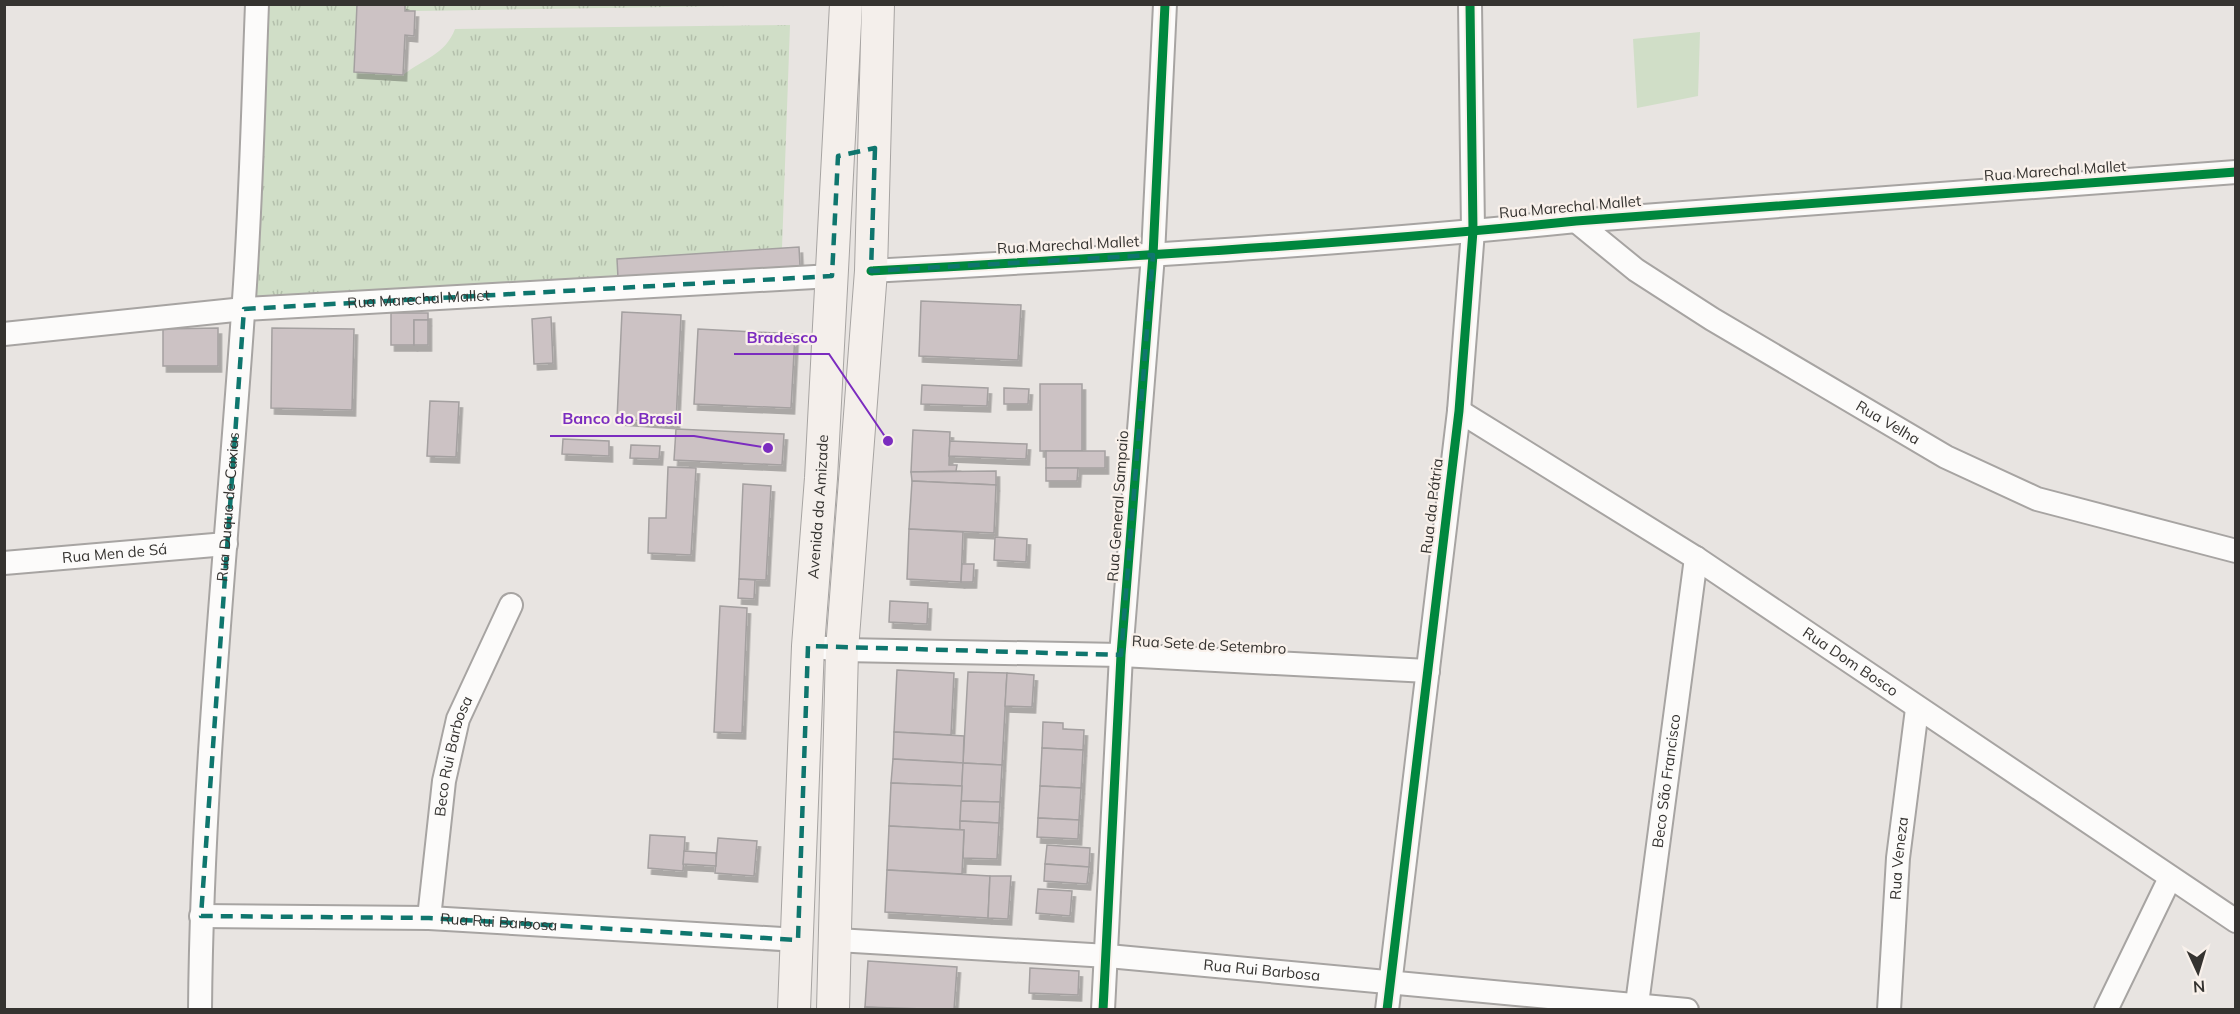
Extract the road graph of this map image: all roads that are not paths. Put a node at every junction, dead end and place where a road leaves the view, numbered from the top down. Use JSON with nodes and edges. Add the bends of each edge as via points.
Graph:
{"nodes":[{"id":1,"x":257,"y":4,"type":"edge"},
{"id":2,"x":846,"y":4,"type":"edge"},
{"id":3,"x":878,"y":4,"type":"edge"},
{"id":4,"x":1165,"y":4,"type":"edge"},
{"id":5,"x":1470,"y":4,"type":"edge"},
{"id":6,"x":875,"y":148,"type":"junction"},
{"id":7,"x":838,"y":156,"type":"junction"},
{"id":8,"x":2235,"y":172,"type":"edge"},
{"id":9,"x":1576,"y":221,"type":"junction"},
{"id":10,"x":1473,"y":231,"type":"junction"},
{"id":11,"x":1153,"y":255,"type":"junction"},
{"id":12,"x":871,"y":271,"type":"junction"},
{"id":13,"x":832,"y":276,"type":"junction"},
{"id":14,"x":244,"y":309,"type":"junction"},
{"id":15,"x":4,"y":334,"type":"edge"},
{"id":16,"x":1459,"y":411,"type":"junction"},
{"id":17,"x":821,"y":478,"type":"junction"},
{"id":18,"x":855,"y":479,"type":"junction"},
{"id":19,"x":226,"y":544,"type":"junction"},
{"id":20,"x":2235,"y":551,"type":"edge"},
{"id":21,"x":1696,"y":558,"type":"junction"},
{"id":22,"x":4,"y":563,"type":"edge"},
{"id":23,"x":511,"y":605,"type":"dead end"},
{"id":24,"x":808,"y":646,"type":"junction"},
{"id":25,"x":842,"y":650,"type":"junction"},
{"id":26,"x":1121,"y":655,"type":"junction"},
{"id":27,"x":1428,"y":671,"type":"junction"},
{"id":28,"x":1917,"y":709,"type":"junction"},
{"id":29,"x":2170,"y":878,"type":"junction"},
{"id":30,"x":201,"y":916,"type":"junction"},
{"id":31,"x":429,"y":918,"type":"junction"},
{"id":32,"x":2235,"y":921,"type":"edge"},
{"id":33,"x":798,"y":940,"type":"junction"},
{"id":34,"x":837,"y":940,"type":"junction"},
{"id":35,"x":1108,"y":956,"type":"junction"},
{"id":36,"x":1390,"y":981,"type":"junction"},
{"id":37,"x":1637,"y":1004,"type":"junction"},
{"id":38,"x":200,"y":1010,"type":"edge"},
{"id":39,"x":794,"y":1010,"type":"edge"},
{"id":40,"x":833,"y":1010,"type":"edge"},
{"id":41,"x":1103,"y":1010,"type":"edge"},
{"id":42,"x":1387,"y":1010,"type":"edge"},
{"id":43,"x":1687,"y":1010,"type":"edge"},
{"id":44,"x":1888,"y":1010,"type":"edge"},
{"id":45,"x":2106,"y":1010,"type":"edge"}],
"edges":[{"from":1,"to":14,"type":"street","name":"Rua Duque de Caxias"},
{"from":2,"to":7,"type":"main road","name":"Avenida da Amizade"},
{"from":3,"to":6,"type":"main road"},
{"from":4,"to":11,"type":"street","name":"Rua General Sampaio"},
{"from":5,"to":10,"type":"street","name":"Rua da Pátria"},
{"from":6,"to":7,"type":"main road"},
{"from":6,"to":12,"type":"main road"},
{"from":7,"to":13,"type":"main road","name":"Avenida da Amizade"},
{"from":8,"to":9,"type":"street","name":"Rua Marechal Mallet"},
{"from":9,"to":10,"type":"street","name":"Rua Marechal Mallet"},
{"from":9,"to":20,"type":"street","name":"Rua Velha","via":[[1636,270],[1712,319],[1946,457],[2037,499]]},
{"from":10,"to":11,"type":"street","name":"Rua Marechal Mallet"},
{"from":10,"to":16,"type":"street","name":"Rua da Pátria"},
{"from":11,"to":12,"type":"street","name":"Rua Marechal Mallet"},
{"from":11,"to":26,"type":"street","name":"Rua General Sampaio"},
{"from":12,"to":18,"type":"main road"},
{"from":13,"to":14,"type":"street","name":"Rua Marechal Mallet"},
{"from":13,"to":17,"type":"main road","name":"Avenida da Amizade"},
{"from":14,"to":15,"type":"street","name":"Rua Marechal Mallet"},
{"from":14,"to":19,"type":"street","name":"Rua Duque de Caxias"},
{"from":16,"to":21,"type":"street","name":"Rua Dom Bosco"},
{"from":16,"to":27,"type":"street","name":"Rua da Pátria"},
{"from":17,"to":18,"type":"main road"},
{"from":17,"to":24,"type":"main road","name":"Avenida da Amizade"},
{"from":18,"to":25,"type":"main road"},
{"from":19,"to":22,"type":"street","name":"Rua Men de Sá"},
{"from":19,"to":30,"type":"street","name":"Rua Duque de Caxias"},
{"from":21,"to":28,"type":"street","name":"Rua Dom Bosco"},
{"from":21,"to":37,"type":"street","name":"Beco São Francisco"},
{"from":23,"to":31,"type":"street","name":"Beco Rui Barbosa","via":[[458,719],[444,782]]},
{"from":24,"to":25,"type":"street","name":"Rua Sete de Setembro"},
{"from":24,"to":33,"type":"main road","name":"Avenida da Amizade"},
{"from":25,"to":26,"type":"street","name":"Rua Sete de Setembro"},
{"from":25,"to":34,"type":"main road"},
{"from":26,"to":27,"type":"street","name":"Rua Sete de Setembro"},
{"from":26,"to":35,"type":"street","name":"Rua General Sampaio"},
{"from":27,"to":36,"type":"street","name":"Rua da Pátria"},
{"from":28,"to":29,"type":"street","name":"Rua Dom Bosco"},
{"from":28,"to":44,"type":"street","name":"Rua Veneza","via":[[1898,858]]},
{"from":29,"to":32,"type":"street","name":"Rua Dom Bosco"},
{"from":29,"to":45,"type":"street"},
{"from":30,"to":31,"type":"street","name":"Rua Rui Barbosa"},
{"from":30,"to":38,"type":"street","name":"Rua Duque de Caxias"},
{"from":31,"to":33,"type":"street","name":"Rua Rui Barbosa"},
{"from":33,"to":39,"type":"main road","name":"Avenida da Amizade"},
{"from":34,"to":35,"type":"street","name":"Rua Rui Barbosa"},
{"from":34,"to":40,"type":"main road"},
{"from":35,"to":36,"type":"street","name":"Rua Rui Barbosa"},
{"from":35,"to":41,"type":"street","name":"Rua General Sampaio"},
{"from":36,"to":37,"type":"street","name":"Rua Rui Barbosa"},
{"from":36,"to":42,"type":"street","name":"Rua da Pátria"},
{"from":37,"to":43,"type":"street","name":"Rua Rui Barbosa"}]}
